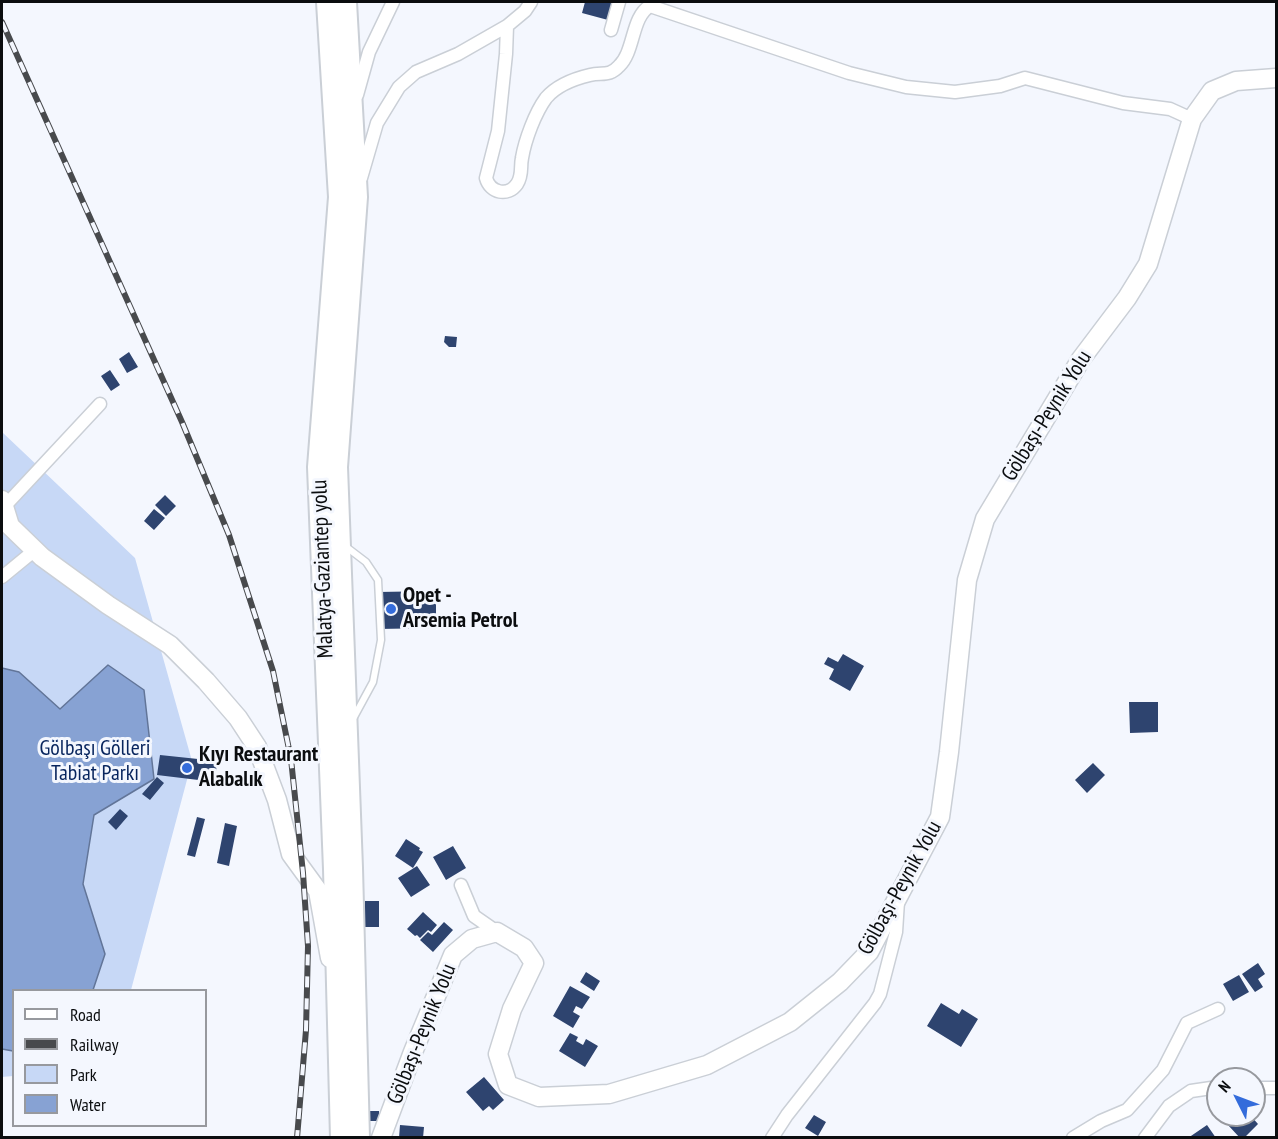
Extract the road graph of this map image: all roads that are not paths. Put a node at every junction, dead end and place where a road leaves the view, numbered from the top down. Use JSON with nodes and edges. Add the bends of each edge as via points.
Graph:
{"nodes":[{"id":1,"x":328,"y":2,"type":"edge"},
{"id":2,"x":345,"y":2,"type":"edge"},
{"id":3,"x":393,"y":2,"type":"edge"},
{"id":4,"x":531,"y":2,"type":"edge"},
{"id":5,"x":619,"y":2,"type":"edge"},
{"id":6,"x":507,"y":26,"type":"junction"},
{"id":7,"x":611,"y":30,"type":"dead end"},
{"id":8,"x":1276,"y":78,"type":"edge"},
{"id":9,"x":351,"y":114,"type":"junction"},
{"id":10,"x":1192,"y":119,"type":"junction"},
{"id":11,"x":356,"y":197,"type":"junction"},
{"id":12,"x":100,"y":404,"type":"dead end"},
{"id":13,"x":3,"y":503,"type":"edge"},
{"id":14,"x":339,"y":541,"type":"junction"},
{"id":15,"x":35,"y":550,"type":"junction"},
{"id":16,"x":2,"y":577,"type":"edge"},
{"id":17,"x":346,"y":730,"type":"junction"},
{"id":18,"x":461,"y":885,"type":"dead end"},
{"id":19,"x":899,"y":896,"type":"junction"},
{"id":20,"x":497,"y":932,"type":"junction"},
{"id":21,"x":338,"y":998,"type":"junction"},
{"id":22,"x":1218,"y":1009,"type":"dead end"},
{"id":23,"x":1206,"y":1089,"type":"edge"},
{"id":24,"x":342,"y":1137,"type":"edge"},
{"id":25,"x":358,"y":1137,"type":"edge"},
{"id":26,"x":381,"y":1137,"type":"edge"},
{"id":27,"x":772,"y":1137,"type":"edge"},
{"id":28,"x":1073,"y":1137,"type":"edge"},
{"id":29,"x":1145,"y":1137,"type":"edge"}],
"edges":[{"from":1,"to":21,"type":"highway","name":"Malatya-Gaziantep yolu","via":[[340,197],[319,467]]},
{"from":2,"to":9,"type":"highway","name":"Malatya-Gaziantep yolu"},
{"from":3,"to":9,"type":"street","via":[[369,52]]},
{"from":4,"to":6,"type":"street"},
{"from":5,"to":7,"type":"street"},
{"from":6,"to":10,"type":"street","via":[[498,131],[486,178],[487,184],[498,192],[507,192],[518,183],[524,144],[546,98],[563,83],[592,74],[609,74],[621,65],[638,20],[650,6],[849,73],[906,87],[955,92],[1025,78],[1123,103],[1170,109]]},
{"from":6,"to":11,"type":"street","via":[[416,72],[399,87],[377,123]]},
{"from":8,"to":10,"type":"street","name":"Gölbaşı-Peynik Yolu","via":[[1236,81],[1212,91]]},
{"from":9,"to":11,"type":"highway","name":"Malatya-Gaziantep yolu"},
{"from":10,"to":19,"type":"street","name":"Gölbaşı-Peynik Yolu","via":[[1148,264],[1081,358],[984,519],[967,580],[940,817]]},
{"from":11,"to":14,"type":"highway","name":"Malatya-Gaziantep yolu","via":[[336,467]]},
{"from":12,"to":13,"type":"street"},
{"from":13,"to":15,"type":"street","via":[[10,526]]},
{"from":14,"to":17,"type":"highway","name":"Malatya-Gaziantep yolu"},
{"from":14,"to":17,"type":"lane","via":[[366,562],[378,580],[381,640],[373,681]]},
{"from":15,"to":16,"type":"street"},
{"from":15,"to":21,"type":"street","via":[[170,645],[238,718],[257,747],[277,800],[291,854],[318,891]]},
{"from":17,"to":25,"type":"highway","name":"Malatya-Gaziantep yolu"},
{"from":18,"to":20,"type":"street","via":[[474,916]]},
{"from":19,"to":20,"type":"street","name":"Gölbaşı-Peynik Yolu","via":[[869,952],[840,982],[790,1022],[706,1065],[609,1094],[539,1097],[508,1084],[498,1054],[512,1010],[534,963],[524,948]]},
{"from":19,"to":27,"type":"street","via":[[896,932],[880,994]]},
{"from":20,"to":26,"type":"street","name":"Gölbaşı-Peynik Yolu","via":[[472,939],[453,955]]},
{"from":21,"to":24,"type":"highway","name":"Malatya-Gaziantep yolu"},
{"from":22,"to":28,"type":"street","via":[[1187,1023],[1163,1070],[1127,1110]]},
{"from":23,"to":29,"type":"street","via":[[1191,1091],[1169,1106]]}]}
